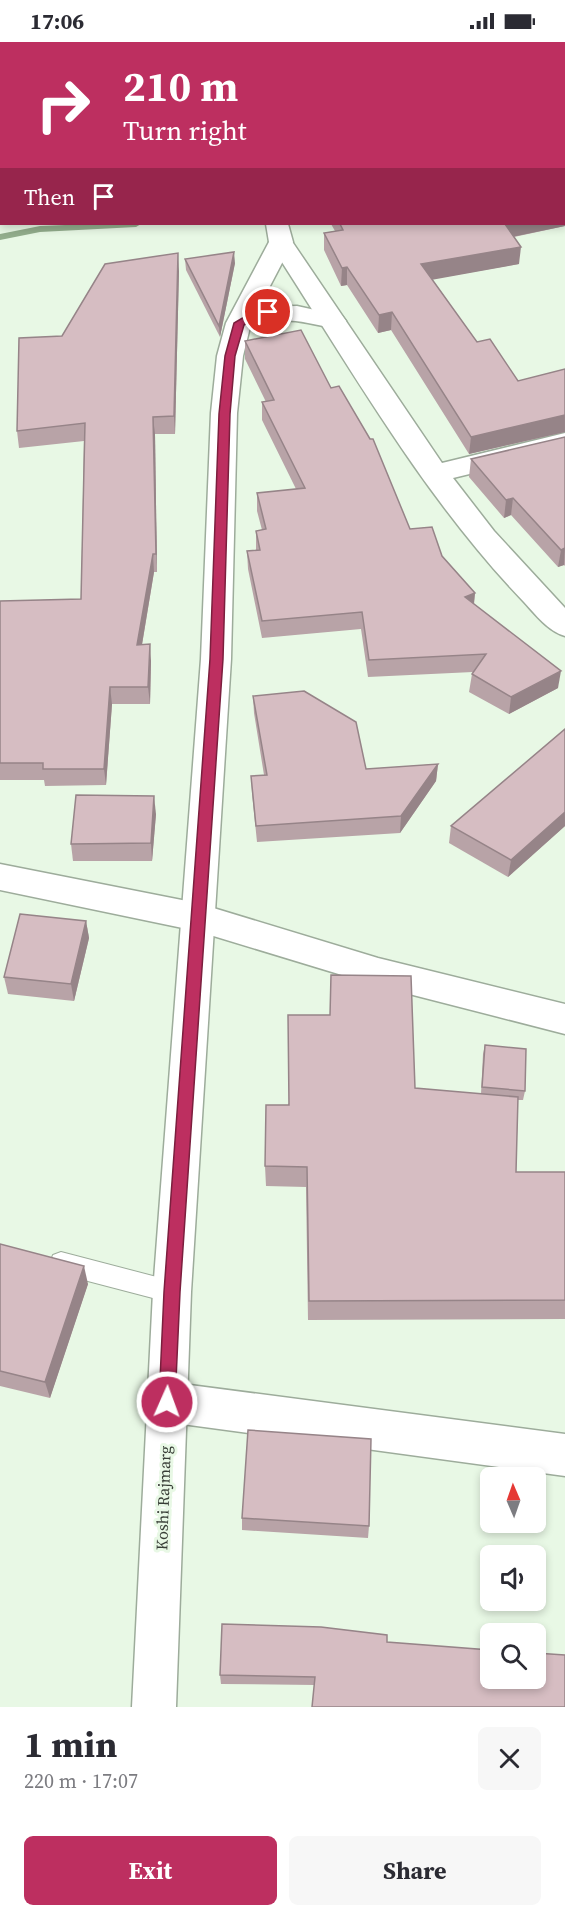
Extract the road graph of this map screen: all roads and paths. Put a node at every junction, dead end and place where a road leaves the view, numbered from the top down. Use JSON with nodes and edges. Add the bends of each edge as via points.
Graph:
{"nodes":[{"id":1,"x":279,"y":233,"type":"edge"},
{"id":2,"x":333,"y":321,"type":"junction"},
{"id":3,"x":239,"y":323,"type":"junction"},
{"id":4,"x":565,"y":442,"type":"edge"},
{"id":5,"x":434,"y":474,"type":"junction"},
{"id":6,"x":565,"y":626,"type":"edge"},
{"id":7,"x":0,"y":877,"type":"edge"},
{"id":8,"x":197,"y":917,"type":"junction"},
{"id":9,"x":565,"y":1019,"type":"edge"},
{"id":10,"x":34,"y":1257,"type":"edge"},
{"id":11,"x":172,"y":1292,"type":"junction"},
{"id":12,"x":167,"y":1402,"type":"junction"},
{"id":13,"x":565,"y":1455,"type":"edge"},
{"id":14,"x":154,"y":1707,"type":"edge"}],
"edges":[{"from":1,"to":2,"type":"main road"},
{"from":1,"to":3,"type":"main road","name":"Koshi Rajmarg"},
{"from":2,"to":3,"type":"main road","via":[[290,311],[255,315]]},
{"from":2,"to":5,"type":"main road"},
{"from":3,"to":8,"type":"main road","name":"Koshi Rajmarg","via":[[230,356],[224,414],[216,659]]},
{"from":4,"to":5,"type":"main road"},
{"from":5,"to":6,"type":"main road","via":[[524,587]]},
{"from":7,"to":8,"type":"main road"},
{"from":8,"to":9,"type":"main road","via":[[378,972]]},
{"from":8,"to":11,"type":"main road","name":"Koshi Rajmarg"},
{"from":10,"to":11,"type":"lane"},
{"from":11,"to":12,"type":"main road","name":"Koshi Rajmarg"},
{"from":12,"to":13,"type":"main road"},
{"from":12,"to":14,"type":"main road","name":"Koshi Rajmarg"}]}
